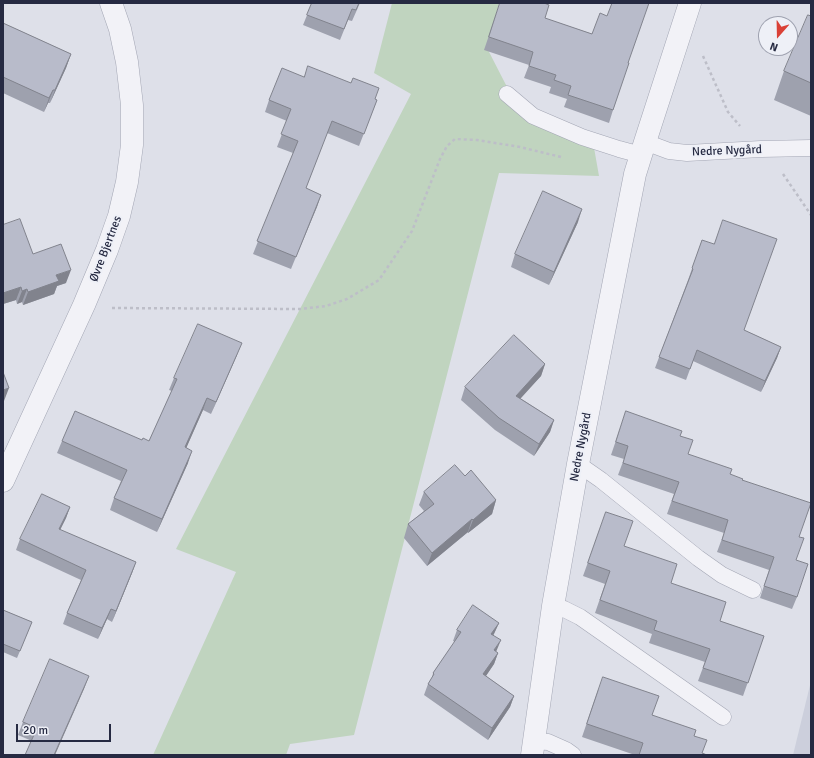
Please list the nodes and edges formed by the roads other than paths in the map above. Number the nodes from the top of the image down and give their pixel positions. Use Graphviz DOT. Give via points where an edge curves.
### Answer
graph roads {
  1 [pos="110,3"];
  2 [pos="689,3"];
  3 [pos="507,94"];
  4 [pos="643,148"];
  5 [pos="811,148"];
  6 [pos="578,464"];
  7 [pos="3,480"];
  8 [pos="754,590"];
  9 [pos="553,606"];
  10 [pos="723,717"];
  11 [pos="533,748"];
  12 [pos="573,755"];
  1 -- 7 [label="street, Øvre Bjertnes" via="120,29 132,105 132,145 127,182 107,250"];
  2 -- 4 [label="street, Nedre Nygård"];
  3 -- 4 [label="lane" via="533,116 582,137"];
  4 -- 5 [label="lane, Nedre Nygård" via="686,152"];
  4 -- 6 [label="street, Nedre Nygård" via="635,174"];
  6 -- 8 [label="lane" via="722,575"];
  6 -- 9 [label="street, Nedre Nygård"];
  9 -- 10 [label="lane" via="580,617"];
  9 -- 11 [label="street, Nedre Nygård"];
  11 -- 12 [label="lane" via="548,742"];
}
